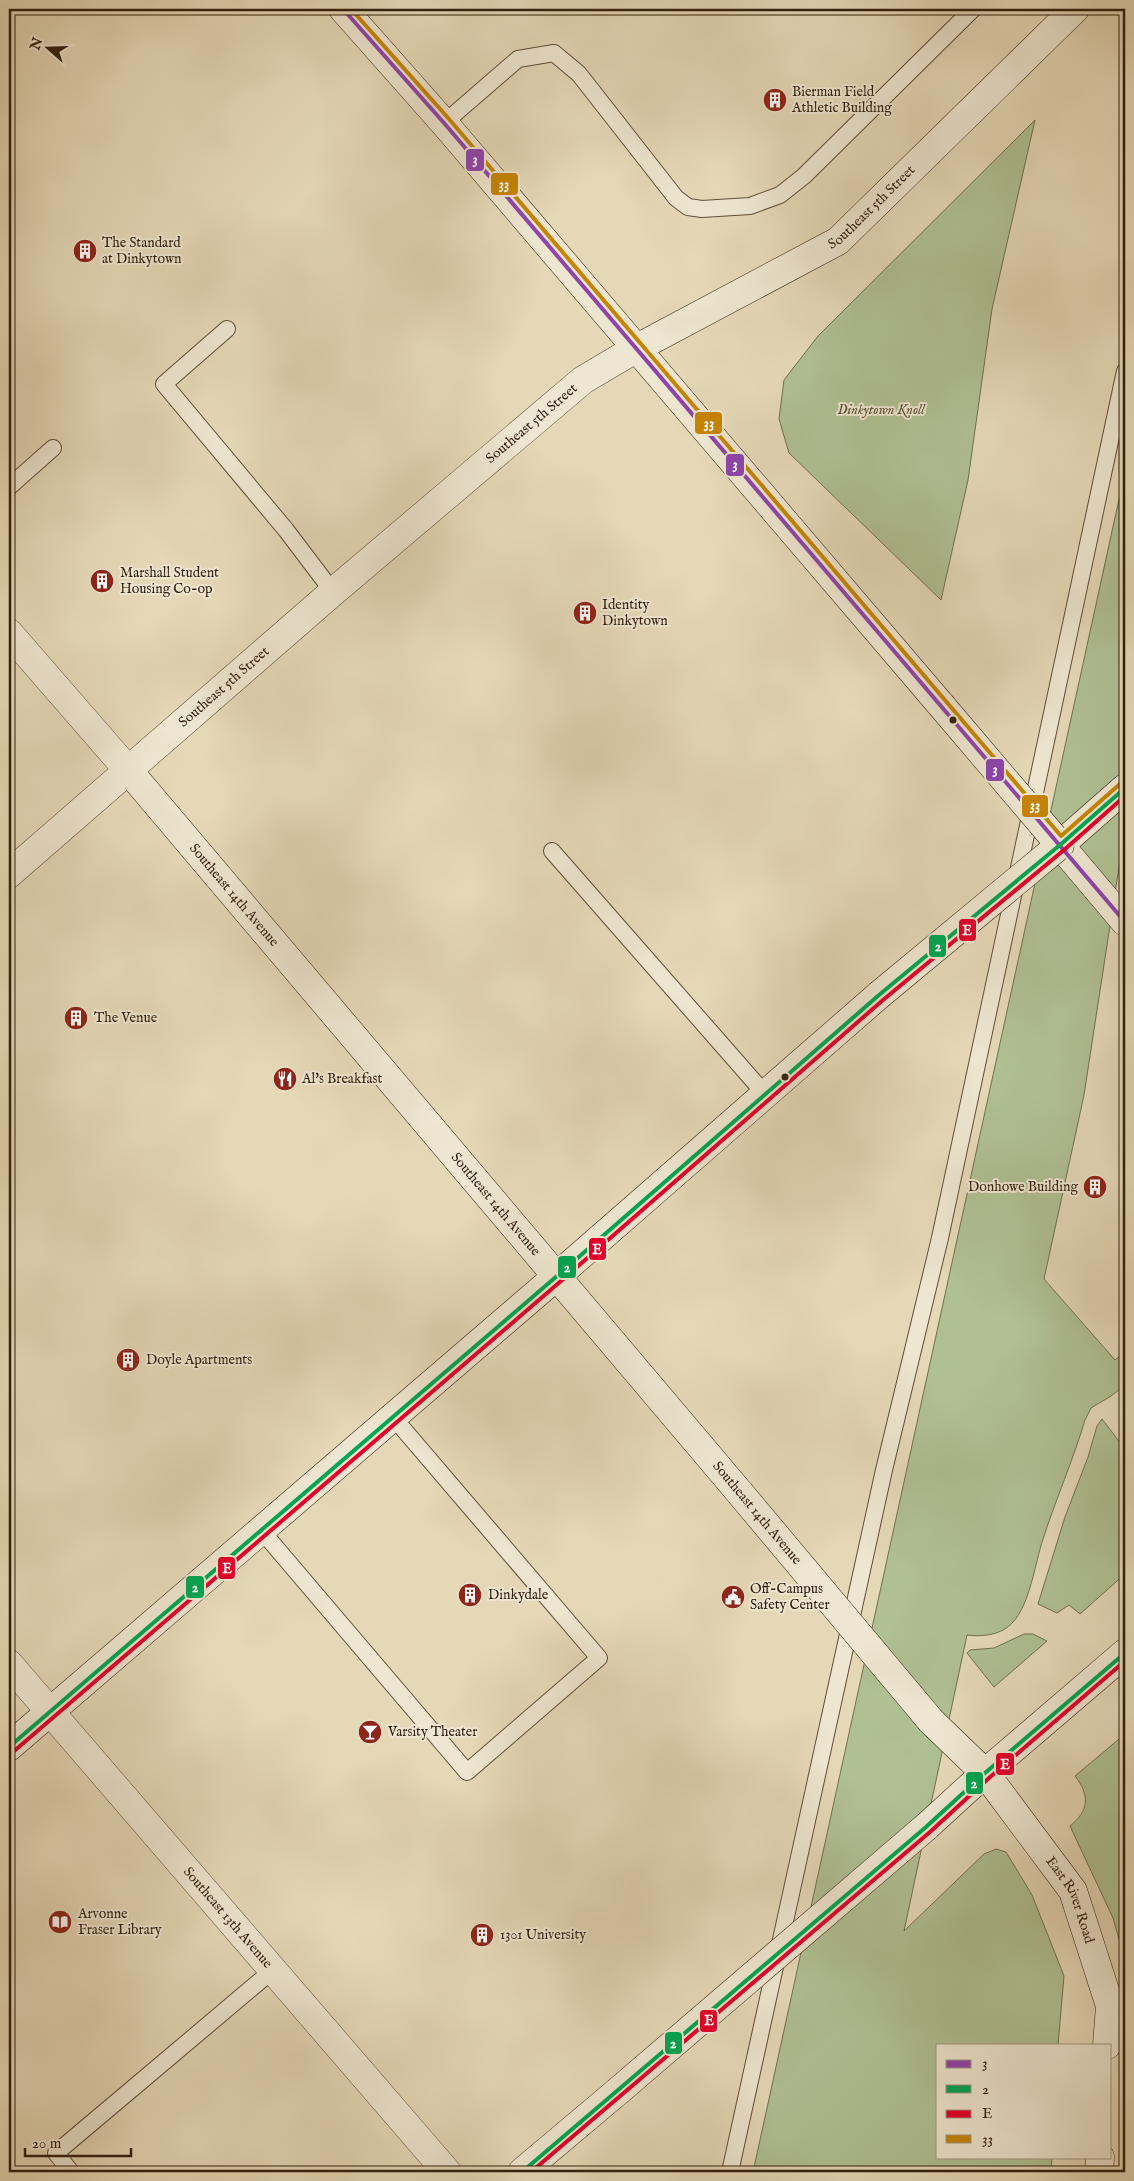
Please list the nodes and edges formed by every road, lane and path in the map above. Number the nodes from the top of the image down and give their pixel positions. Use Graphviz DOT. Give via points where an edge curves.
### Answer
graph roads {
  1 [pos="343,9"];
  2 [pos="973,9"];
  3 [pos="1075,9"];
  4 [pos="444,123"];
  5 [pos="228,329"];
  6 [pos="637,348"];
  7 [pos="1125,371"];
  8 [pos="53,448"];
  9 [pos="9,487"];
  10 [pos="333,592"];
  11 [pos="9,632"];
  12 [pos="128,770"];
  13 [pos="1125,788"];
  14 [pos="1060,845"];
  15 [pos="552,851"];
  16 [pos="9,874"];
  17 [pos="1125,922"];
  18 [pos="765,1094"];
  19 [pos="557,1276"];
  20 [pos="393,1417"];
  21 [pos="261,1530"];
  22 [pos="1125,1653"];
  23 [pos="9,1664"];
  24 [pos="49,1712"];
  25 [pos="9,1747"];
  26 [pos="985,1773"];
  27 [pos="273,1970"];
  28 [pos="1107,2044"];
  29 [pos="1100,2158"];
  30 [pos="72,2172"];
  31 [pos="447,2172"];
  32 [pos="522,2172"];
  33 [pos="730,2172"];
  34 [pos="1100,2172"];
  1 -- 4 [label="street"];
  2 -- 4 [label="lane" via="804,176 780,195 750,206 702,210 688,207 676,198 580,74 554,53 518,59"];
  3 -- 6 [label="street, Southeast 5th Street" via="838,240"];
  4 -- 6 [label="street"];
  5 -- 10 [label="lane" via="164,384 286,530"];
  6 -- 10 [label="street, Southeast 5th Street" via="582,380"];
  6 -- 14 [label="street, bridge"];
  7 -- 33 [label="lane" via="940,1238 882,1480"];
  8 -- 9 [label="lane"];
  10 -- 12 [label="street, Southeast 5th Street"];
  11 -- 12 [label="street, Southeast 14th Avenue"];
  12 -- 16 [label="street, Southeast 5th Street"];
  12 -- 19 [label="street, Southeast 14th Avenue"];
  13 -- 14 [label="street"];
  14 -- 17 [label="street"];
  14 -- 18 [label="street, bridge"];
  15 -- 18 [label="lane"];
  18 -- 19 [label="street"];
  19 -- 20 [label="street"];
  19 -- 26 [label="street, Southeast 14th Avenue, bridge" via="931,1721"];
  20 -- 21 [label="street"];
  20 -- 21 [label="lane" via="600,1658 468,1772"];
  21 -- 24 [label="street"];
  22 -- 26 [label="street"];
  23 -- 24 [label="street, Southeast 13th Avenue"];
  24 -- 25 [label="street"];
  24 -- 27 [label="street, Southeast 13th Avenue"];
  26 -- 28 [label="street, East River Road" via="1073,1891 1110,2006"];
  26 -- 32 [label="street, bridge"];
  27 -- 30 [label="lane" via="56,2153"];
  27 -- 31 [label="street, Southeast 13th Avenue"];
  29 -- 34 [label="street"];
}
